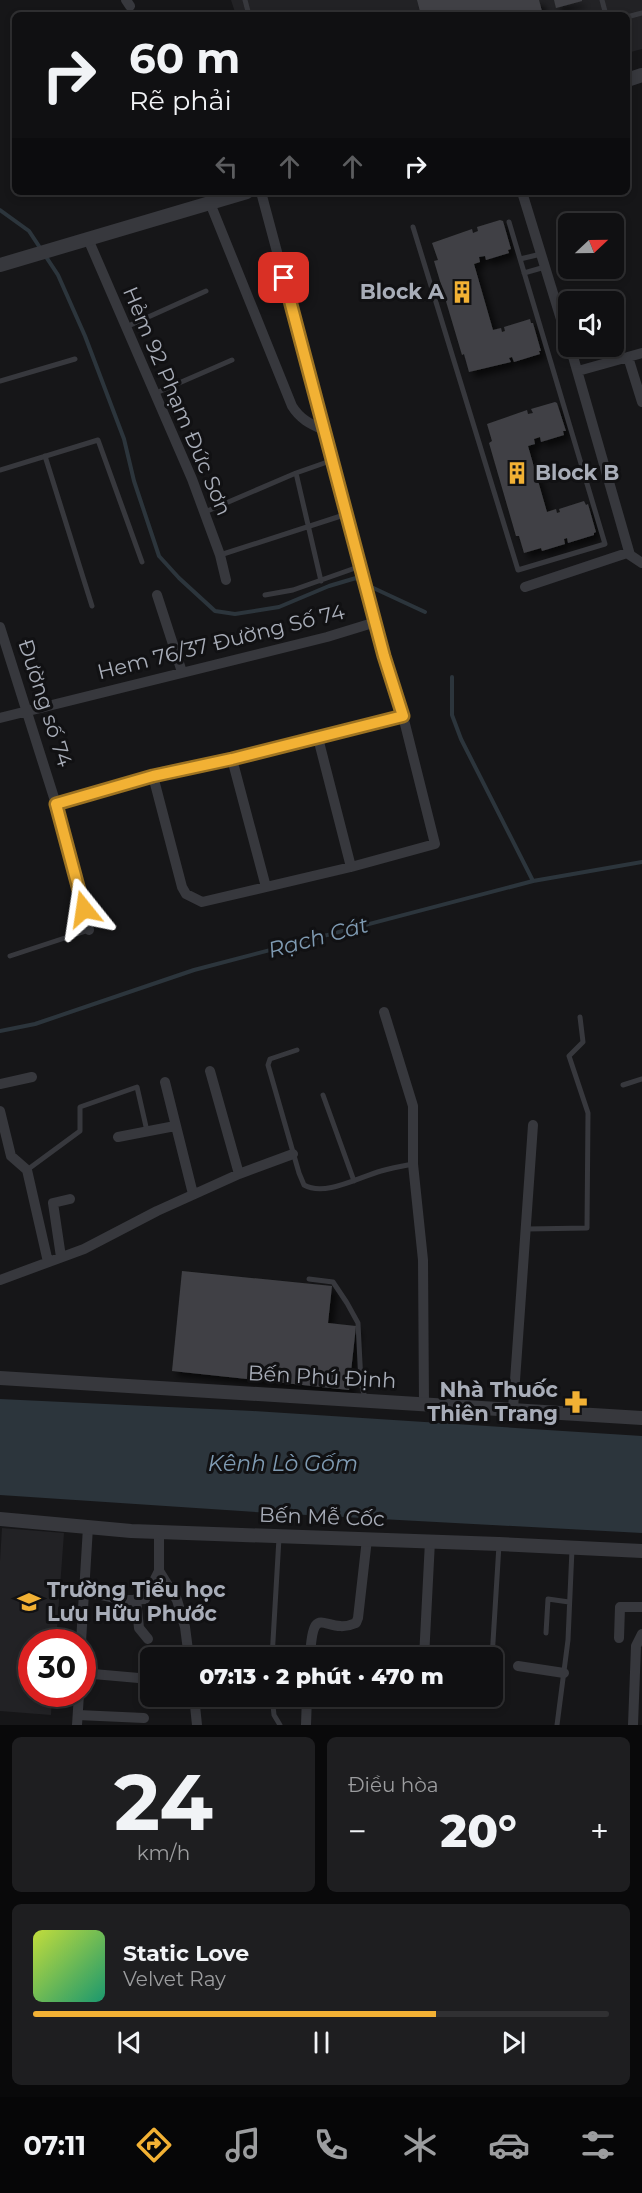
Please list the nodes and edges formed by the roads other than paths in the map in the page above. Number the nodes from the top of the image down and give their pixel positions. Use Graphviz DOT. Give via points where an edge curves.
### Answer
graph roads {
  1 [pos="237,195"];
  2 [pos="262,195"];
  3 [pos="523,195"];
  4 [pos="210,203"];
  5 [pos="509,222"];
  6 [pos="413,227"];
  7 [pos="88,239"];
  8 [pos="541,254"];
  9 [pos="520,259"];
  10 [pos="0,265"];
  11 [pos="545,267"];
  12 [pos="524,273"];
  13 [pos="206,291"];
  14 [pos="558,309"];
  15 [pos="125,328"];
  16 [pos="642,353"];
  17 [pos="573,357"];
  18 [pos="628,357"];
  19 [pos="75,359"];
  20 [pos="232,360"];
  21 [pos="578,372"];
  22 [pos="0,381"];
  23 [pos="154,394"];
  24 [pos="642,402"];
  25 [pos="324,430"];
  26 [pos="45,456"];
  27 [pos="333,460"];
  28 [pos="0,470"];
  29 [pos="296,473"];
  30 [pos="203,513"];
  31 [pos="347,514"];
  32 [pos="308,526"];
  33 [pos="220,555"];
  34 [pos="630,555"];
  35 [pos="141,562"];
  36 [pos="642,563"];
  37 [pos="361,566"];
  38 [pos="226,580"];
  39 [pos="321,581"];
  40 [pos="525,587"];
  41 [pos="157,595"];
  42 [pos="265,595"];
  43 [pos="92,606"];
  44 [pos="376,622"];
  45 [pos="0,627"];
  46 [pos="182,672"];
  47 [pos="27,710"];
  48 [pos="403,716"];
  49 [pos="0,718"];
  50 [pos="318,738"];
  51 [pos="232,759"];
  52 [pos="153,776"];
  53 [pos="56,804"];
  54 [pos="351,867"];
  55 [pos="266,887"];
  56 [pos="89,930"];
  57 [pos="10,956"];
  58 [pos="384,1012"];
  59 [pos="580,1017"];
  60 [pos="297,1050"];
  61 [pos="210,1071"];
  62 [pos="32,1077"];
  63 [pos="642,1079"];
  64 [pos="165,1082"];
  65 [pos="0,1084"];
  66 [pos="623,1085"];
  67 [pos="323,1095"];
  68 [pos="0,1111"];
  69 [pos="532,1125"];
  70 [pos="175,1126"];
  71 [pos="147,1131"];
  72 [pos="118,1137"];
  73 [pos="293,1154"];
  74 [pos="413,1164"];
  75 [pos="27,1170"];
  76 [pos="239,1174"];
  77 [pos="354,1181"];
  78 [pos="194,1194"];
  79 [pos="70,1199"];
  80 [pos="527,1229"];
  81 [pos="61,1257"];
  82 [pos="48,1262"];
  83 [pos="309,1279"];
  84 [pos="0,1280"];
  85 [pos="0,1378"];
  86 [pos="366,1401"];
  87 [pos="424,1403"];
  88 [pos="513,1409"];
  89 [pos="642,1418"];
  90 [pos="0,1519"];
  91 [pos="88,1527"];
  92 [pos="159,1532"];
  93 [pos="279,1536"];
  94 [pos="367,1539"];
  95 [pos="430,1541"];
  96 [pos="499,1544"];
  97 [pos="572,1547"];
  98 [pos="642,1551"];
  99 [pos="159,1571"];
  100 [pos="84,1592"];
  101 [pos="136,1599"];
  102 [pos="569,1602"];
  103 [pos="642,1607"];
  104 [pos="82,1629"];
  105 [pos="546,1633"];
  106 [pos="642,1634"];
  107 [pos="620,1638"];
  108 [pos="148,1639"];
  109 [pos="188,1647"];
  110 [pos="273,1647"];
  111 [pos="310,1647"];
  112 [pos="425,1647"];
  113 [pos="493,1647"];
  114 [pos="518,1666"];
  115 [pos="638,1670"];
  116 [pos="564,1673"];
  117 [pos="96,1674"];
  118 [pos="140,1678"];
  119 [pos="196,1707"];
  120 [pos="273,1707"];
  121 [pos="307,1707"];
  122 [pos="144,1718"];
  123 [pos="77,1720"];
  124 [pos="198,1725"];
  125 [pos="280,1725"];
  126 [pos="306,1725"];
  127 [pos="557,1725"];
  128 [pos="633,1725"];
  1 -- 4 [label="street"];
  2 -- 25 [label="street"];
  3 -- 8 [label="street"];
  4 -- 7 [label="street"];
  4 -- 25 [label="street" via="292,406 298,415"];
  5 -- 9 [label="lane"];
  6 -- 12 [label="lane" via="518,570 605,544"];
  7 -- 10 [label="street"];
  7 -- 15 [label="street, Hẻm 92 Phạm Đức Sơn"];
  8 -- 9 [label="lane"];
  8 -- 11 [label="street"];
  9 -- 12 [label="lane"];
  11 -- 12 [label="lane"];
  11 -- 14 [label="street"];
  13 -- 15 [label="lane"];
  15 -- 23 [label="street, Hẻm 92 Phạm Đức Sơn"];
  16 -- 18 [label="street"];
  17 -- 21 [label="street"];
  18 -- 21 [label="street"];
  18 -- 24 [label="street"];
  19 -- 22 [label="lane"];
  20 -- 23 [label="lane"];
  21 -- 34 [label="street"];
  23 -- 30 [label="street, Hẻm 92 Phạm Đức Sơn"];
  25 -- 27 [label="street"];
  26 -- 28 [label="lane"];
  26 -- 35 [label="lane" via="98,440"];
  26 -- 43 [label="lane"];
  27 -- 29 [label="lane"];
  27 -- 31 [label="street"];
  29 -- 30 [label="lane"];
  29 -- 32 [label="lane"];
  30 -- 33 [label="street, Hẻm 92 Phạm Đức Sơn"];
  31 -- 32 [label="lane"];
  31 -- 37 [label="street"];
  32 -- 33 [label="lane"];
  32 -- 39 [label="lane"];
  33 -- 38 [label="street, Hẻm 92 Phạm Đức Sơn"];
  34 -- 36 [label="street"];
  34 -- 40 [label="street"];
  37 -- 39 [label="lane"];
  37 -- 44 [label="street"];
  39 -- 42 [label="lane"];
  41 -- 46 [label="street"];
  44 -- 46 [label="street, Hem 76/37 Đường Số 74"];
  44 -- 48 [label="street, Hem 76/37 Đường Số 74"];
  45 -- 47 [label="street, Đường số 74"];
  46 -- 47 [label="street, Hem 76/37 Đường Số 74"];
  47 -- 49 [label="street, Hem 76/37 Đường Số 74"];
  47 -- 53 [label="street, Đường số 74"];
  48 -- 50 [label="street"];
  48 -- 54 [label="street, Hem 76/37 Đường Số 74" via="435,844"];
  50 -- 51 [label="street"];
  50 -- 54 [label="street"];
  51 -- 52 [label="street"];
  51 -- 55 [label="street"];
  52 -- 53 [label="street"];
  52 -- 55 [label="street" via="186,894 202,902"];
  53 -- 56 [label="street, Đường số 74"];
  54 -- 55 [label="street"];
  56 -- 57 [label="lane"];
  58 -- 74 [label="street" via="413,1106"];
  59 -- 80 [label="lane" via="583,1042 569,1056 588,1113 587,1228"];
  60 -- 73 [label="lane" via="270,1059 268,1065"];
  61 -- 76 [label="street"];
  62 -- 65 [label="street"];
  63 -- 66 [label="lane"];
  64 -- 70 [label="street"];
  67 -- 77 [label="lane"];
  68 -- 75 [label="street" via="12,1156"];
  69 -- 80 [label="street"];
  70 -- 71 [label="street"];
  70 -- 78 [label="street"];
  71 -- 72 [label="street"];
  71 -- 75 [label="lane" via="137,1087 80,1107 80,1131"];
  73 -- 76 [label="street"];
  73 -- 77 [label="lane" via="301,1179 309,1188 316,1190"];
  74 -- 77 [label="lane"];
  74 -- 87 [label="street" via="423,1260"];
  75 -- 82 [label="street"];
  76 -- 78 [label="street"];
  78 -- 81 [label="street"];
  79 -- 81 [label="street" via="53,1203"];
  80 -- 88 [label="street"];
  81 -- 82 [label="street"];
  82 -- 84 [label="street"];
  83 -- 86 [label="lane" via="333,1282 358,1323 361,1383"];
  85 -- 86 [label="street, Bến Phú Định"];
  86 -- 87 [label="street, Bến Phú Định"];
  87 -- 88 [label="street, Bến Phú Định"];
  88 -- 89 [label="street, Bến Phú Định"];
  90 -- 91 [label="street, Bến Mễ Cốc"];
  91 -- 92 [label="street, Bến Mễ Cốc"];
  91 -- 100 [label="street"];
  92 -- 93 [label="street, Bến Mễ Cốc"];
  92 -- 99 [label="street"];
  93 -- 94 [label="street, Bến Mễ Cốc"];
  93 -- 110 [label="lane"];
  94 -- 95 [label="street, Bến Mễ Cốc"];
  94 -- 111 [label="street" via="356,1623 349,1626 320,1622 311,1632"];
  95 -- 96 [label="street, Bến Mễ Cốc"];
  95 -- 112 [label="street"];
  96 -- 97 [label="street, Bến Mễ Cốc"];
  96 -- 113 [label="lane"];
  97 -- 98 [label="street, Bến Mễ Cốc"];
  97 -- 102 [label="lane"];
  99 -- 101 [label="street" via="145,1599"];
  99 -- 109 [label="street" via="177,1600"];
  100 -- 101 [label="street"];
  100 -- 104 [label="street"];
  101 -- 108 [label="street" via="139,1628"];
  102 -- 105 [label="lane" via="548,1599"];
  102 -- 116 [label="lane"];
  103 -- 107 [label="street" via="620,1607"];
  106 -- 115 [label="street" via="636,1646"];
  114 -- 116 [label="street"];
  115 -- 128 [label="street"];
  116 -- 127 [label="lane"];
  117 -- 118 [label="street"];
  119 -- 124 [label="street"];
  120 -- 125 [label="lane"];
  121 -- 126 [label="street"];
  122 -- 123 [label="street"];
}
